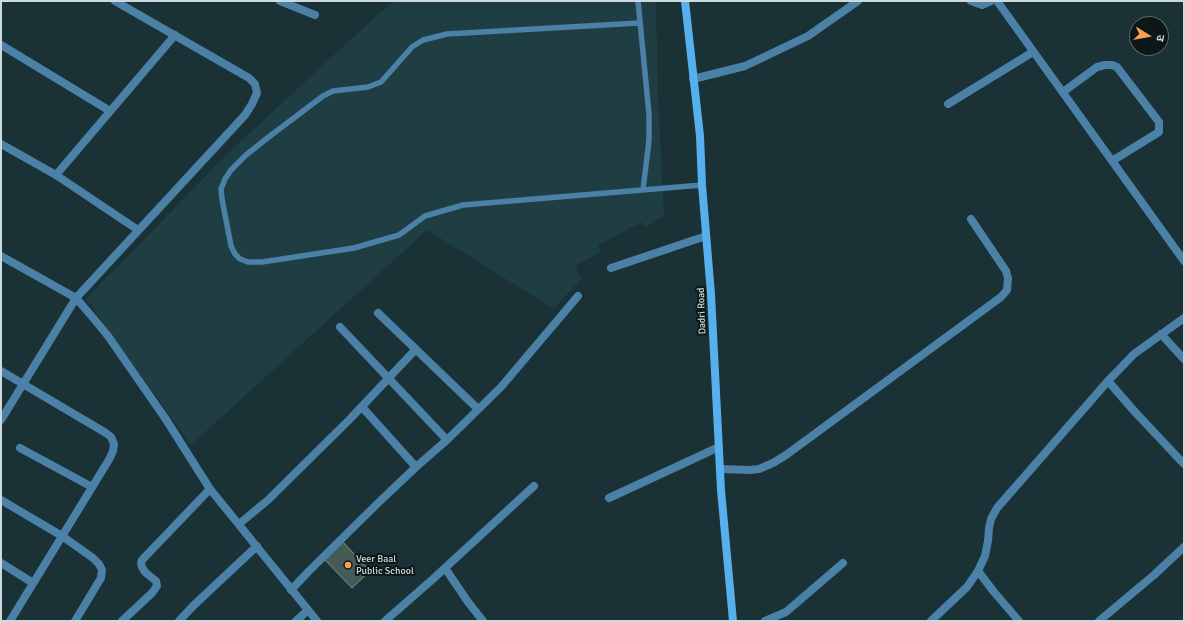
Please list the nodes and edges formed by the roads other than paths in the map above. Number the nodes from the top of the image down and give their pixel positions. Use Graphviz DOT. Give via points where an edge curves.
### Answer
graph roads {
  1 [pos="115,1"];
  2 [pos="280,1"];
  3 [pos="638,1"];
  4 [pos="685,1"];
  5 [pos="858,1"];
  6 [pos="971,1"];
  7 [pos="991,1"];
  8 [pos="997,1"];
  9 [pos="127,4"];
  10 [pos="315,15"];
  11 [pos="639,24"];
  12 [pos="175,35"];
  13 [pos="1,45"];
  14 [pos="1033,52"];
  15 [pos="693,79"];
  16 [pos="1062,92"];
  17 [pos="948,104"];
  18 [pos="110,111"];
  19 [pos="1,144"];
  20 [pos="1112,161"];
  21 [pos="56,175"];
  22 [pos="702,185"];
  23 [pos="643,190"];
  24 [pos="971,219"];
  25 [pos="138,230"];
  26 [pos="706,236"];
  27 [pos="1,256"];
  28 [pos="1184,261"];
  29 [pos="611,268"];
  30 [pos="578,296"];
  31 [pos="76,298"];
  32 [pos="378,313"];
  33 [pos="1184,318"];
  34 [pos="340,327"];
  35 [pos="1161,334"];
  36 [pos="416,349"];
  37 [pos="1184,359"];
  38 [pos="1,371"];
  39 [pos="388,378"];
  40 [pos="1108,381"];
  41 [pos="23,384"];
  42 [pos="362,407"];
  43 [pos="478,409"];
  44 [pos="1,420"];
  45 [pos="447,440"];
  46 [pos="719,447"];
  47 [pos="20,448"];
  48 [pos="1184,464"];
  49 [pos="416,467"];
  50 [pos="720,470"];
  51 [pos="534,486"];
  52 [pos="92,487"];
  53 [pos="210,489"];
  54 [pos="609,498"];
  55 [pos="1,500"];
  56 [pos="239,524"];
  57 [pos="62,536"];
  58 [pos="258,546"];
  59 [pos="1184,547"];
  60 [pos="1,563"];
  61 [pos="843,563"];
  62 [pos="445,568"];
  63 [pos="978,571"];
  64 [pos="34,583"];
  65 [pos="292,590"];
  66 [pos="308,610"];
  67 [pos="10,621"];
  68 [pos="75,621"];
  69 [pos="122,621"];
  70 [pos="179,621"];
  71 [pos="296,621"];
  72 [pos="317,621"];
  73 [pos="385,621"];
  74 [pos="483,621"];
  75 [pos="732,621"];
  76 [pos="765,621"];
  77 [pos="931,621"];
  78 [pos="1020,621"];
  79 [pos="1099,621"];
  1 -- 9 [label="street"];
  2 -- 10 [label="street"];
  3 -- 11 [label="lane"];
  4 -- 15 [label="main road, Dadri Road"];
  5 -- 15 [label="street" via="808,36 745,66"];
  6 -- 7 [label="street" via="982,5"];
  8 -- 14 [label="street"];
  9 -- 12 [label="street"];
  11 -- 23 [label="lane" via="650,114"];
  11 -- 23 [label="lane" via="447,34 423,40 412,48 381,82 368,87 333,91 270,136 231,170 225,179 222,199 231,246 235,254 248,262 262,262 354,248 399,235 425,216 464,206"];
  12 -- 18 [label="street"];
  12 -- 25 [label="street" via="249,78 255,84 257,93 245,115"];
  13 -- 18 [label="street"];
  14 -- 16 [label="street"];
  14 -- 17 [label="street"];
  15 -- 22 [label="main road, Dadri Road" via="700,136"];
  16 -- 20 [label="street"];
  16 -- 20 [label="street" via="1097,67 1112,65 1117,67 1159,122 1159,132"];
  18 -- 21 [label="street"];
  19 -- 21 [label="street"];
  20 -- 28 [label="street"];
  21 -- 25 [label="street"];
  22 -- 23 [label="lane"];
  22 -- 26 [label="main road, Dadri Road"];
  24 -- 50 [label="street" via="1006,271 1007,290 1001,297 786,455 759,469"];
  25 -- 31 [label="street"];
  26 -- 29 [label="street"];
  26 -- 46 [label="main road, Dadri Road"];
  27 -- 31 [label="street"];
  30 -- 43 [label="street" via="501,387"];
  31 -- 41 [label="street"];
  31 -- 53 [label="street" via="108,336"];
  32 -- 36 [label="street"];
  33 -- 35 [label="street"];
  34 -- 39 [label="street"];
  35 -- 37 [label="street"];
  35 -- 40 [label="street" via="1134,354"];
  36 -- 39 [label="street"];
  36 -- 43 [label="street"];
  38 -- 41 [label="street"];
  39 -- 42 [label="street"];
  39 -- 45 [label="street"];
  40 -- 48 [label="street"];
  40 -- 63 [label="street" via="997,508 991,519 985,556"];
  41 -- 44 [label="street"];
  41 -- 52 [label="street" via="111,437 114,451"];
  42 -- 49 [label="street"];
  42 -- 56 [label="street" via="268,500"];
  43 -- 45 [label="street"];
  45 -- 49 [label="street"];
  46 -- 50 [label="main road, Dadri Road"];
  46 -- 54 [label="street"];
  47 -- 52 [label="street"];
  49 -- 65 [label="street"];
  50 -- 75 [label="main road, Dadri Road"];
  51 -- 62 [label="street"];
  52 -- 57 [label="street"];
  53 -- 56 [label="street"];
  53 -- 69 [label="street" via="142,560 142,567 156,581 157,586"];
  55 -- 57 [label="street"];
  56 -- 58 [label="street"];
  57 -- 64 [label="street"];
  57 -- 68 [label="street" via="93,558 102,570 101,578"];
  58 -- 65 [label="street"];
  58 -- 70 [label="street"];
  59 -- 79 [label="street"];
  60 -- 64 [label="street"];
  61 -- 76 [label="street" via="786,612"];
  62 -- 73 [label="street"];
  62 -- 74 [label="street"];
  63 -- 77 [label="street" via="967,587"];
  63 -- 78 [label="street"];
  64 -- 67 [label="street"];
  65 -- 66 [label="street"];
  66 -- 71 [label="street"];
  66 -- 72 [label="street"];
}
